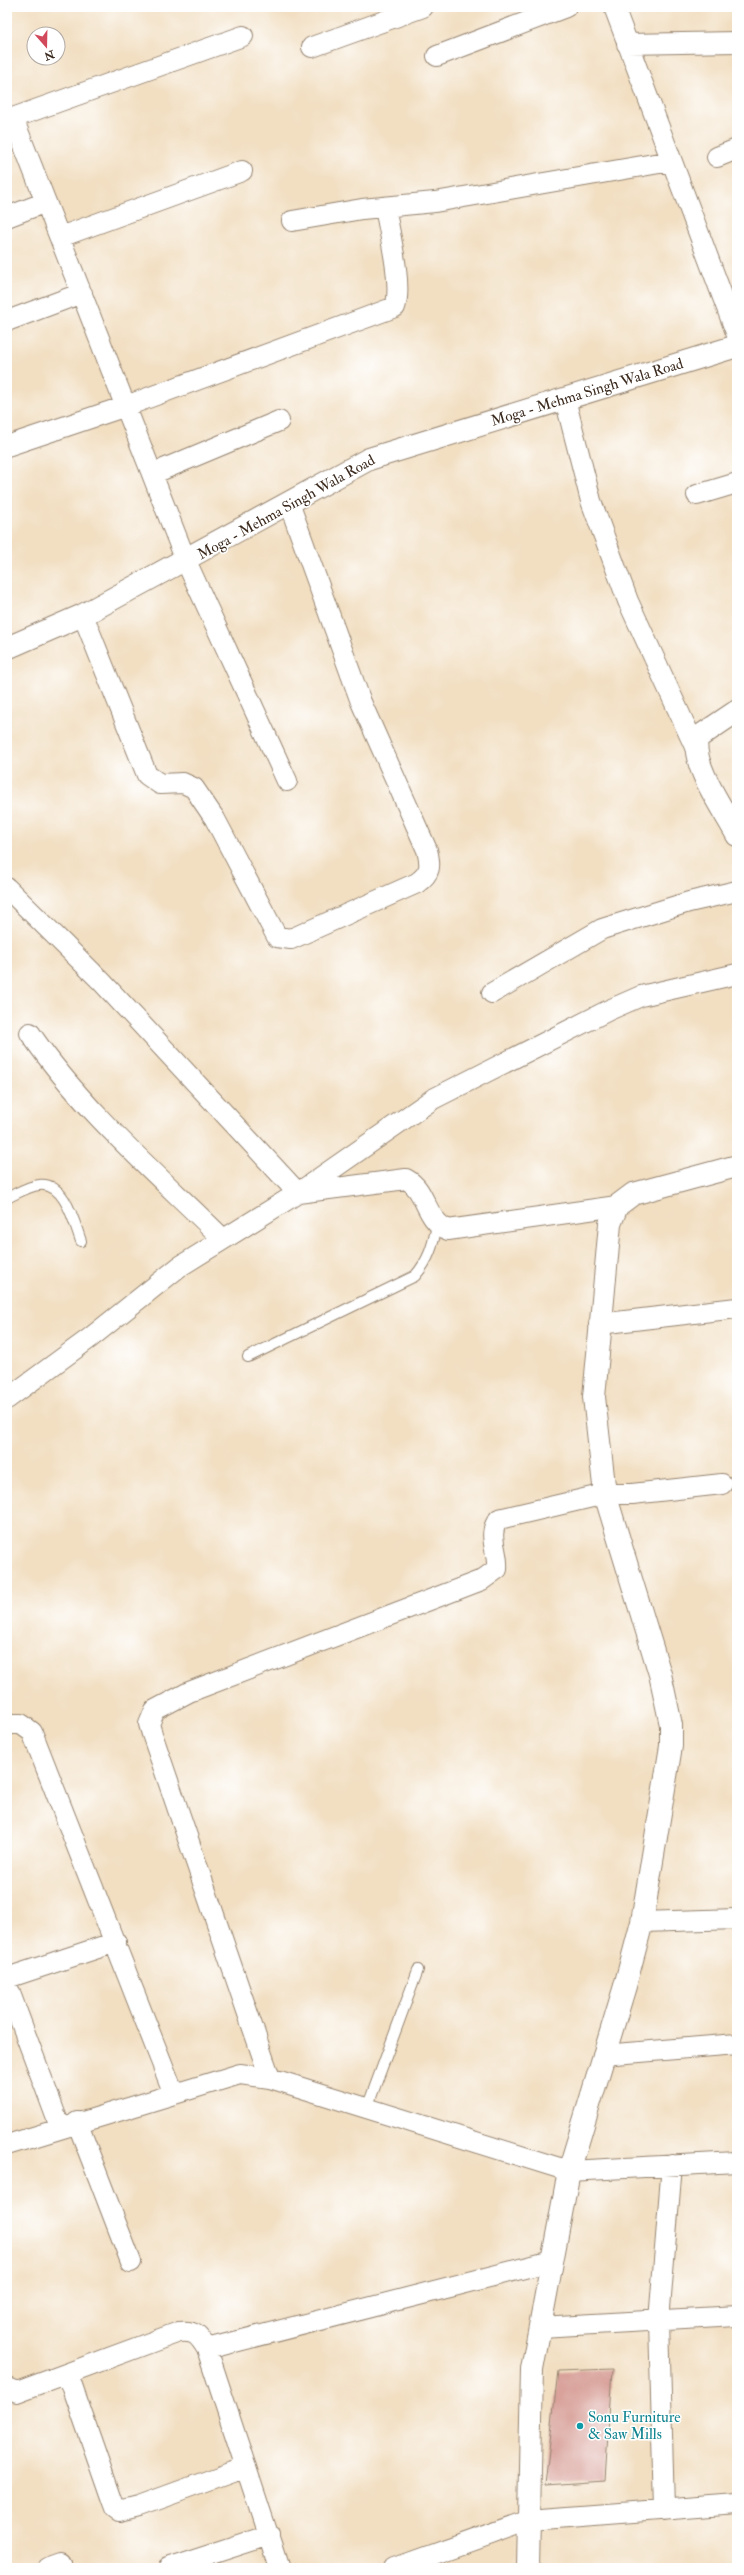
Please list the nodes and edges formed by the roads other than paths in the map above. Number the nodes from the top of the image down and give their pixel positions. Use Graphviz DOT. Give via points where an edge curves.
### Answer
graph roads {
  1 [pos="424,7"];
  2 [pos="566,7"];
  3 [pos="614,7"];
  4 [pos="243,36"];
  5 [pos="737,42"];
  6 [pos="627,44"];
  7 [pos="312,47"];
  8 [pos="437,56"];
  9 [pos="10,119"];
  10 [pos="737,149"];
  11 [pos="717,157"];
  12 [pos="671,161"];
  13 [pos="242,171"];
  14 [pos="46,202"];
  15 [pos="386,207"];
  16 [pos="7,217"];
  17 [pos="292,221"];
  18 [pos="60,237"];
  19 [pos="82,293"];
  20 [pos="7,321"];
  21 [pos="737,335"];
  22 [pos="737,346"];
  23 [pos="565,399"];
  24 [pos="126,406"];
  25 [pos="279,421"];
  26 [pos="7,446"];
  27 [pos="152,474"];
  28 [pos="737,483"];
  29 [pos="697,495"];
  30 [pos="289,503"];
  31 [pos="186,561"];
  32 [pos="84,616"];
  33 [pos="7,648"];
  34 [pos="737,711"];
  35 [pos="695,747"];
  36 [pos="287,781"];
  37 [pos="737,835"];
  38 [pos="7,888"];
  39 [pos="737,891"];
  40 [pos="737,974"];
  41 [pos="492,993"];
  42 [pos="30,1033"];
  43 [pos="737,1166"];
  44 [pos="298,1193"];
  45 [pos="7,1198"];
  46 [pos="617,1206"];
  47 [pos="437,1225"];
  48 [pos="223,1239"];
  49 [pos="81,1241"];
  50 [pos="737,1308"];
  51 [pos="600,1324"];
  52 [pos="248,1356"];
  53 [pos="7,1399"];
  54 [pos="722,1484"];
  55 [pos="605,1494"];
  56 [pos="7,1724"];
  57 [pos="737,1919"];
  58 [pos="642,1922"];
  59 [pos="116,1942"];
  60 [pos="418,1970"];
  61 [pos="7,1978"];
  62 [pos="7,1985"];
  63 [pos="737,2044"];
  64 [pos="603,2055"];
  65 [pos="270,2078"];
  66 [pos="174,2094"];
  67 [pos="367,2108"];
  68 [pos="69,2125"];
  69 [pos="7,2145"];
  70 [pos="737,2162"];
  71 [pos="672,2165"];
  72 [pos="569,2171"];
  73 [pos="552,2261"];
  74 [pos="131,2262"];
  75 [pos="737,2316"];
  76 [pos="659,2320"];
  77 [pos="540,2327"];
  78 [pos="207,2349"];
  79 [pos="68,2374"];
  80 [pos="7,2388"];
  81 [pos="246,2466"];
  82 [pos="737,2504"];
  83 [pos="664,2510"];
  84 [pos="529,2520"];
  85 [pos="269,2535"];
  86 [pos="168,2568"];
  87 [pos="279,2568"];
  88 [pos="395,2568"];
  89 [pos="528,2568"];
  1 -- 7 [label="street"];
  2 -- 8 [label="street"];
  3 -- 6 [label="street"];
  4 -- 9 [label="street"];
  5 -- 6 [label="street"];
  6 -- 12 [label="street"];
  9 -- 14 [label="street"];
  10 -- 11 [label="street"];
  12 -- 15 [label="street" via="435,202"];
  12 -- 21 [label="street"];
  13 -- 18 [label="street"];
  14 -- 16 [label="street"];
  14 -- 18 [label="street"];
  15 -- 17 [label="street" via="335,212"];
  15 -- 24 [label="street" via="398,285 398,300 395,307"];
  18 -- 19 [label="street"];
  19 -- 20 [label="street"];
  19 -- 24 [label="street"];
  22 -- 23 [label="street, Moga - Mehma Singh Wala Road"];
  23 -- 30 [label="street, Moga - Mehma Singh Wala Road" via="369,459"];
  23 -- 35 [label="street" via="591,501 628,601"];
  24 -- 26 [label="street"];
  24 -- 27 [label="street"];
  25 -- 27 [label="street"];
  27 -- 31 [label="street"];
  28 -- 29 [label="street"];
  30 -- 31 [label="street, Moga - Mehma Singh Wala Road"];
  30 -- 32 [label="street" via="361,702 427,850 431,869 427,876 417,883 291,939 277,937 215,819 194,788 184,783 160,784 147,775"];
  31 -- 32 [label="street, Moga - Mehma Singh Wala Road"];
  31 -- 36 [label="street"];
  32 -- 33 [label="street, Moga - Mehma Singh Wala Road"];
  34 -- 35 [label="street" via="698,738"];
  35 -- 37 [label="street" via="700,765"];
  38 -- 44 [label="street" via="102,982"];
  39 -- 41 [label="street" via="676,906 602,929"];
  40 -- 44 [label="street" via="641,996 609,1010 433,1099"];
  42 -- 48 [label="street" via="52,1066 91,1110"];
  43 -- 46 [label="street" via="648,1188 633,1194"];
  44 -- 47 [label="street" via="406,1179 415,1184"];
  44 -- 48 [label="street"];
  45 -- 49 [label="lane" via="39,1185 50,1186 60,1193"];
  46 -- 47 [label="street" via="448,1230"];
  46 -- 51 [label="street" via="610,1224"];
  47 -- 52 [label="lane" via="425,1265 415,1276"];
  48 -- 53 [label="street" via="179,1267 90,1338"];
  50 -- 51 [label="street"];
  51 -- 55 [label="street" via="594,1397"];
  54 -- 55 [label="street" via="632,1494"];
  55 -- 58 [label="street" via="660,1674 671,1725 671,1746"];
  55 -- 65 [label="street" via="499,1519 493,1526 492,1534 497,1569 482,1580 190,1692 155,1710 151,1716 149,1724 152,1734"];
  56 -- 59 [label="street" via="21,1724 32,1732 78,1855"];
  57 -- 58 [label="street"];
  58 -- 64 [label="street"];
  59 -- 61 [label="street"];
  59 -- 66 [label="street"];
  60 -- 67 [label="lane"];
  62 -- 68 [label="street"];
  63 -- 64 [label="street"];
  64 -- 72 [label="street"];
  65 -- 66 [label="street" via="240,2074"];
  65 -- 67 [label="street"];
  66 -- 68 [label="street"];
  67 -- 72 [label="street"];
  68 -- 69 [label="street"];
  68 -- 74 [label="street"];
  70 -- 71 [label="street"];
  71 -- 72 [label="street"];
  71 -- 76 [label="street"];
  72 -- 73 [label="street"];
  73 -- 77 [label="street"];
  73 -- 78 [label="street"];
  75 -- 76 [label="street"];
  76 -- 77 [label="street"];
  76 -- 83 [label="street"];
  77 -- 84 [label="street" via="532,2369"];
  78 -- 79 [label="street" via="198,2335 190,2330"];
  78 -- 81 [label="street"];
  79 -- 80 [label="street" via="17,2392"];
  79 -- 81 [label="street" via="112,2500 119,2511 134,2508"];
  81 -- 85 [label="street"];
  82 -- 83 [label="street"];
  83 -- 84 [label="street"];
  84 -- 88 [label="street"];
  84 -- 89 [label="street"];
  85 -- 86 [label="street"];
  85 -- 87 [label="street"];
}
